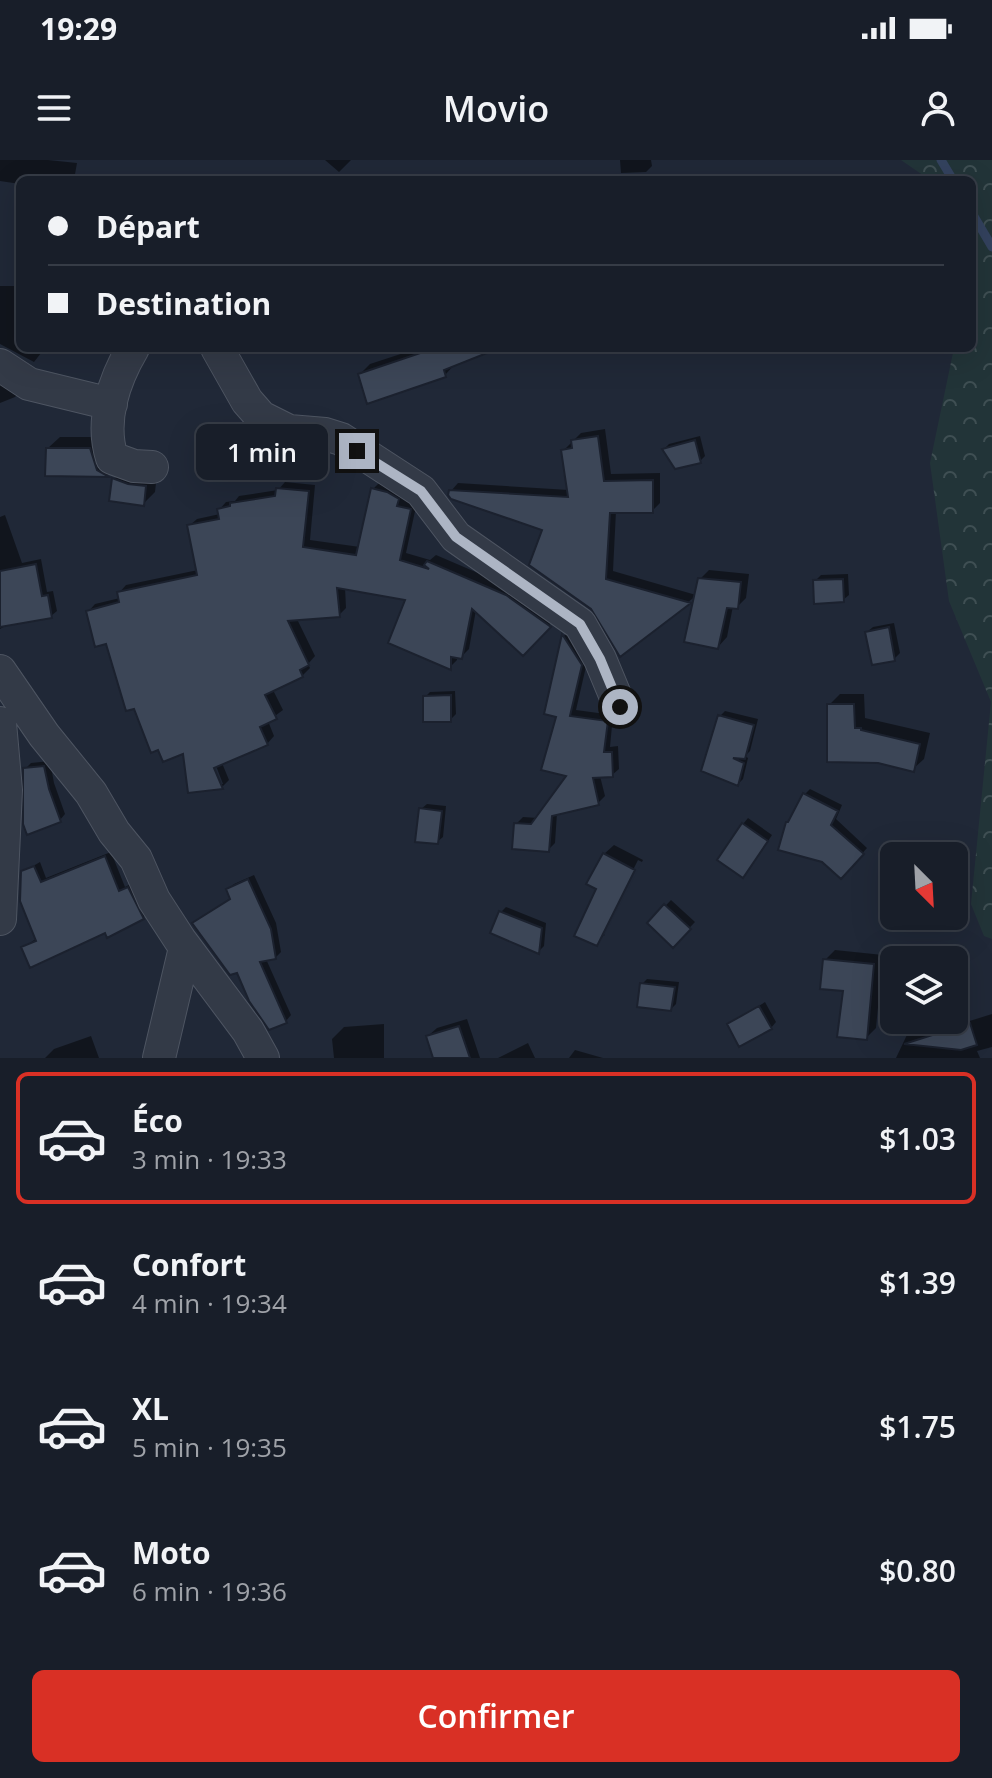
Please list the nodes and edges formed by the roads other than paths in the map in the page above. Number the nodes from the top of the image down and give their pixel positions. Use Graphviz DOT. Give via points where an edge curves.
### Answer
graph roads {
  1 [pos="131,352"];
  2 [pos="219,352"];
  3 [pos="0,365"];
  4 [pos="111,404"];
  5 [pos="152,467"];
  6 [pos="0,671"];
  7 [pos="620,707"];
  8 [pos="0,723"];
  9 [pos="0,919"];
  10 [pos="185,948"];
  11 [pos="159,1058"];
  12 [pos="263,1058"];
  1 -- 4 [label="street"];
  2 -- 7 [label="street" via="261,417 289,431 341,439 421,491 456,537 580,624"];
  3 -- 4 [label="street" via="29,384"];
  4 -- 5 [label="street" via="112,458"];
  6 -- 10 [label="street" via="136,859 154,900"];
  8 -- 9 [label="street" via="6,790"];
  10 -- 11 [label="street"];
  10 -- 12 [label="street"];
}
